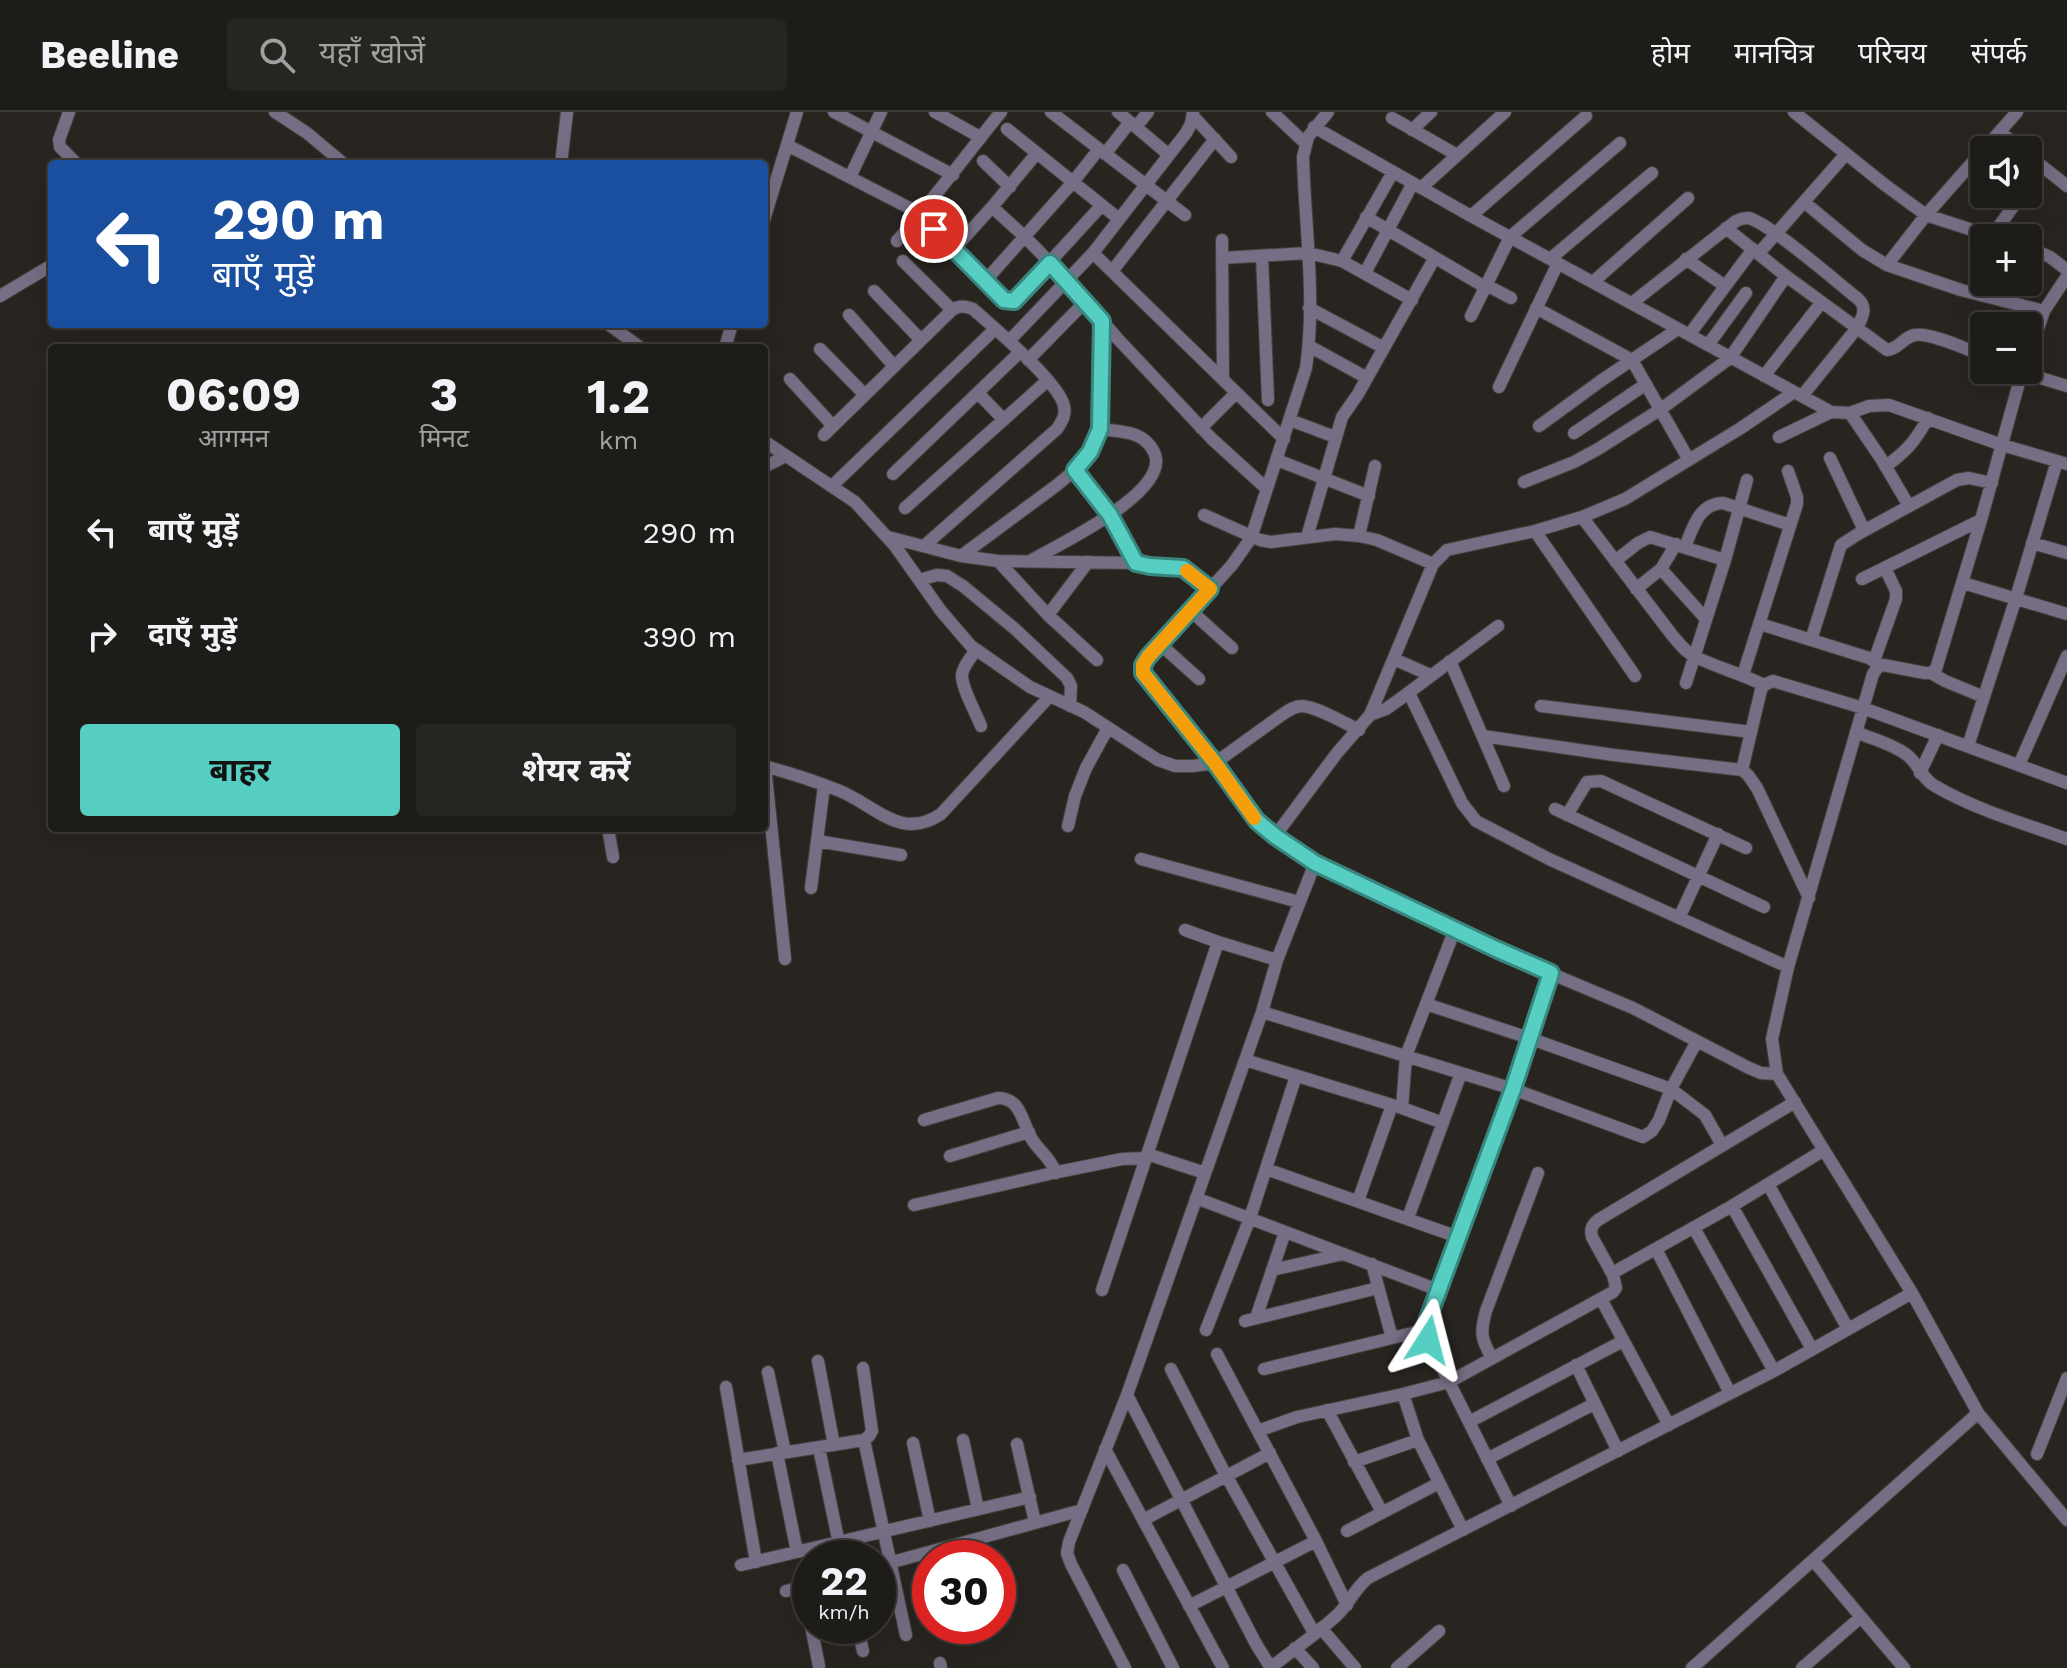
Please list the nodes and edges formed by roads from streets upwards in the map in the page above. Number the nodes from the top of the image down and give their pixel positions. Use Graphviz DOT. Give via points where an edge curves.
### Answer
graph roads {
  1 [pos="69,112"];
  2 [pos="275,112"];
  3 [pos="567,112"];
  4 [pos="797,112"];
  5 [pos="834,112"];
  6 [pos="881,112"];
  7 [pos="935,112"];
  8 [pos="1001,112"];
  9 [pos="1051,112"];
  10 [pos="1118,112"];
  11 [pos="1148,112"];
  12 [pos="1272,112"];
  13 [pos="1328,112"];
  14 [pos="1431,112"];
  15 [pos="1505,112"];
  16 [pos="1794,112"];
  17 [pos="2017,112"];
  18 [pos="1193,114"];
  19 [pos="1586,116"];
  20 [pos="1392,118"];
  21 [pos="1133,124"];
  22 [pos="1314,127"];
  23 [pos="1007,129"];
  24 [pos="1412,130"];
  25 [pos="871,131"];
  26 [pos="2000,132"];
  27 [pos="2005,136"];
  28 [pos="980,137"];
  29 [pos="1215,139"];
  30 [pos="1305,143"];
  31 [pos="1620,143"];
  32 [pos="787,145"];
  33 [pos="1102,152"];
  34 [pos="1037,153"];
  35 [pos="1846,154"];
  36 [pos="1169,155"];
  37 [pos="1457,155"];
  38 [pos="1231,157"];
  39 [pos="73,160"];
  40 [pos="339,160"];
  41 [pos="561,160"];
  42 [pos="983,161"];
  43 [pos="2042,166"];
  44 [pos="1393,172"];
  45 [pos="1652,173"];
  46 [pos="953,175"];
  47 [pos="850,177"];
  48 [pos="1073,182"];
  49 [pos="1145,185"];
  50 [pos="1417,185"];
  51 [pos="2067,186"];
  52 [pos="1010,187"];
  53 [pos="1688,198"];
  54 [pos="1167,201"];
  55 [pos="1804,202"];
  56 [pos="1102,205"];
  57 [pos="768,207"];
  58 [pos="992,207"];
  59 [pos="921,214"];
  60 [pos="1185,215"];
  61 [pos="1926,215"];
  62 [pos="1471,216"];
  63 [pos="1366,217"];
  64 [pos="1119,219"];
  65 [pos="1726,228"];
  66 [pos="934,229"];
  67 [pos="1970,229"];
  68 [pos="1388,230"];
  69 [pos="1776,234"];
  70 [pos="1024,236"];
  71 [pos="1510,237"];
  72 [pos="1222,240"];
  73 [pos="897,241"];
  74 [pos="954,249"];
  75 [pos="1756,251"];
  76 [pos="1093,253"];
  77 [pos="1308,253"];
  78 [pos="2042,253"];
  79 [pos="1262,256"];
  80 [pos="1222,258"];
  81 [pos="1434,259"];
  82 [pos="1686,259"];
  83 [pos="903,261"];
  84 [pos="1342,261"];
  85 [pos="1554,261"];
  86 [pos="1050,263"];
  87 [pos="1887,265"];
  88 [pos="48,267"];
  89 [pos="1113,270"];
  90 [pos="1365,273"];
  91 [pos="2067,273"];
  92 [pos="1786,276"];
  93 [pos="986,280"];
  94 [pos="1067,280"];
  95 [pos="1593,282"];
  96 [pos="1485,286"];
  97 [pos="1725,286"];
  98 [pos="874,291"];
  99 [pos="1746,293"];
  100 [pos="0,296"];
  101 [pos="1511,298"];
  102 [pos="1412,300"];
  103 [pos="1085,302"];
  104 [pos="1632,303"];
  105 [pos="1821,303"];
  106 [pos="1309,308"];
  107 [pos="1536,308"];
  108 [pos="952,310"];
  109 [pos="2044,311"];
  110 [pos="849,315"];
  111 [pos="1471,316"];
  112 [pos="2042,317"];
  113 [pos="1102,321"];
  114 [pos="614,328"];
  115 [pos="1857,328"];
  116 [pos="995,329"];
  117 [pos="1684,332"];
  118 [pos="921,340"];
  119 [pos="1009,341"];
  120 [pos="636,344"];
  121 [pos="1708,345"];
  122 [pos="1309,346"];
  123 [pos="1384,348"];
  124 [pos="820,349"];
  125 [pos="1970,351"];
  126 [pos="1024,356"];
  127 [pos="1730,358"];
  128 [pos="1632,360"];
  129 [pos="894,366"];
  130 [pos="1764,376"];
  131 [pos="2042,376"];
  132 [pos="1367,378"];
  133 [pos="790,379"];
  134 [pos="1048,380"];
  135 [pos="1223,380"];
  136 [pos="1646,384"];
  137 [pos="2019,384"];
  138 [pos="2067,386"];
  139 [pos="1499,387"];
  140 [pos="978,393"];
  141 [pos="1798,394"];
  142 [pos="865,395"];
  143 [pos="1240,396"];
  144 [pos="1268,400"];
  145 [pos="1296,401"];
  146 [pos="1661,409"];
  147 [pos="1831,412"];
  148 [pos="1850,413"];
  149 [pos="1928,418"];
  150 [pos="1004,420"];
  151 [pos="1290,420"];
  152 [pos="1539,426"];
  153 [pos="1201,428"];
  154 [pos="1100,429"];
  155 [pos="1574,433"];
  156 [pos="1335,437"];
  157 [pos="1779,437"];
  158 [pos="1284,439"];
  159 [pos="768,444"];
  160 [pos="2002,445"];
  161 [pos="786,456"];
  162 [pos="1830,458"];
  163 [pos="1277,460"];
  164 [pos="1689,460"];
  165 [pos="2062,463"];
  166 [pos="768,465"];
  167 [pos="1375,466"];
  168 [pos="1886,466"];
  169 [pos="1075,470"];
  170 [pos="1788,471"];
  171 [pos="893,474"];
  172 [pos="1325,478"];
  173 [pos="1747,480"];
  174 [pos="1524,482"];
  175 [pos="1992,483"];
  176 [pos="832,486"];
  177 [pos="1267,489"];
  178 [pos="1369,496"];
  179 [pos="1909,506"];
  180 [pos="905,508"];
  181 [pos="1739,509"];
  182 [pos="1110,515"];
  183 [pos="1204,515"];
  184 [pos="1582,517"];
  185 [pos="1981,520"];
  186 [pos="1790,525"];
  187 [pos="1864,530"];
  188 [pos="1535,531"];
  189 [pos="1359,536"];
  190 [pos="888,537"];
  191 [pos="1307,537"];
  192 [pos="1251,538"];
  193 [pos="2032,543"];
  194 [pos="1680,545"];
  195 [pos="924,546"];
  196 [pos="2067,553"];
  197 [pos="961,556"];
  198 [pos="1725,560"];
  199 [pos="998,561"];
  200 [pos="1029,561"];
  201 [pos="1615,561"];
  202 [pos="1088,562"];
  203 [pos="1143,564"];
  204 [pos="1433,564"];
  205 [pos="1885,568"];
  206 [pos="1661,569"];
  207 [pos="1862,579"];
  208 [pos="919,580"];
  209 [pos="1963,583"];
  210 [pos="1210,589"];
  211 [pos="1636,589"];
  212 [pos="2016,598"];
  213 [pos="1191,611"];
  214 [pos="2067,614"];
  215 [pos="1048,615"];
  216 [pos="1706,619"];
  217 [pos="1760,624"];
  218 [pos="1498,626"];
  219 [pos="1811,640"];
  220 [pos="1160,644"];
  221 [pos="1232,648"];
  222 [pos="976,650"];
  223 [pos="2067,656"];
  224 [pos="1694,657"];
  225 [pos="1394,659"];
  226 [pos="1097,660"];
  227 [pos="1450,661"];
  228 [pos="1876,664"];
  229 [pos="1931,673"];
  230 [pos="1430,675"];
  231 [pos="1743,675"];
  232 [pos="1635,676"];
  233 [pos="1199,679"];
  234 [pos="1686,683"];
  235 [pos="1764,685"];
  236 [pos="2052,687"];
  237 [pos="2067,692"];
  238 [pos="1409,693"];
  239 [pos="1049,697"];
  240 [pos="1984,697"];
  241 [pos="1541,706"];
  242 [pos="1863,708"];
  243 [pos="1076,709"];
  244 [pos="1370,715"];
  245 [pos="981,726"];
  246 [pos="1108,728"];
  247 [pos="1359,730"];
  248 [pos="1751,732"];
  249 [pos="1856,732"];
  250 [pos="1938,735"];
  251 [pos="1483,736"];
  252 [pos="1968,746"];
  253 [pos="1215,763"];
  254 [pos="2019,765"];
  255 [pos="768,767"];
  256 [pos="1742,770"];
  257 [pos="1920,773"];
  258 [pos="2067,783"];
  259 [pos="824,786"];
  260 [pos="1504,786"];
  261 [pos="768,803"];
  262 [pos="1068,826"];
  263 [pos="609,832"];
  264 [pos="1718,834"];
  265 [pos="1275,836"];
  266 [pos="2067,839"];
  267 [pos="817,841"];
  268 [pos="1746,848"];
  269 [pos="901,855"];
  270 [pos="613,857"];
  271 [pos="1141,859"];
  272 [pos="1315,863"];
  273 [pos="1698,876"];
  274 [pos="811,888"];
  275 [pos="1809,898"];
  276 [pos="1299,902"];
  277 [pos="1764,907"];
  278 [pos="1679,918"];
  279 [pos="1455,929"];
  280 [pos="1185,930"];
  281 [pos="1218,942"];
  282 [pos="785,959"];
  283 [pos="1277,960"];
  284 [pos="1788,967"];
  285 [pos="1551,973"];
  286 [pos="1426,1004"];
  287 [pos="1262,1012"];
  288 [pos="1529,1038"];
  289 [pos="1697,1041"];
  290 [pos="1406,1056"];
  291 [pos="1245,1060"];
  292 [pos="1461,1073"];
  293 [pos="1777,1074"];
  294 [pos="1296,1076"];
  295 [pos="1513,1089"];
  296 [pos="1671,1089"];
  297 [pos="1795,1102"];
  298 [pos="1397,1107"];
  299 [pos="924,1120"];
  300 [pos="1443,1123"];
  301 [pos="1029,1132"];
  302 [pos="1722,1145"];
  303 [pos="1824,1150"];
  304 [pos="950,1156"];
  305 [pos="1146,1156"];
  306 [pos="1266,1169"];
  307 [pos="1056,1173"];
  308 [pos="1205,1173"];
  309 [pos="1538,1173"];
  310 [pos="1768,1184"];
  311 [pos="1196,1198"];
  312 [pos="1358,1201"];
  313 [pos="914,1205"];
  314 [pos="1732,1206"];
  315 [pos="1250,1218"];
  316 [pos="1408,1218"];
  317 [pos="1694,1228"];
  318 [pos="1285,1232"];
  319 [pos="1458,1237"];
  320 [pos="1656,1249"];
  321 [pos="1343,1254"];
  322 [pos="1372,1264"];
  323 [pos="1272,1270"];
  324 [pos="1613,1275"];
  325 [pos="1378,1288"];
  326 [pos="1102,1290"];
  327 [pos="1438,1290"];
  328 [pos="1912,1293"];
  329 [pos="1601,1299"];
  330 [pos="1848,1329"];
  331 [pos="1206,1330"];
  332 [pos="1425,1330"];
  333 [pos="1392,1338"];
  334 [pos="1623,1341"];
  335 [pos="1812,1349"];
  336 [pos="1217,1354"];
  337 [pos="1492,1358"];
  338 [pos="818,1361"];
  339 [pos="1576,1365"];
  340 [pos="863,1368"];
  341 [pos="1171,1369"];
  342 [pos="1264,1369"];
  343 [pos="1774,1371"];
  344 [pos="768,1372"];
  345 [pos="2067,1378"];
  346 [pos="1449,1382"];
  347 [pos="726,1387"];
  348 [pos="1730,1393"];
  349 [pos="1403,1394"];
  350 [pos="1127,1395"];
  351 [pos="1594,1404"];
  352 [pos="1327,1410"];
  353 [pos="1978,1413"];
  354 [pos="1469,1422"];
  355 [pos="1669,1425"];
  356 [pos="1258,1431"];
  357 [pos="864,1440"];
  358 [pos="963,1440"];
  359 [pos="1418,1440"];
  360 [pos="913,1443"];
  361 [pos="1017,1444"];
  362 [pos="834,1445"];
  363 [pos="819,1448"];
  364 [pos="1105,1449"];
  365 [pos="1618,1451"];
  366 [pos="781,1453"];
  367 [pos="1270,1453"];
  368 [pos="2037,1454"];
  369 [pos="1487,1459"];
  370 [pos="738,1460"];
  371 [pos="1354,1462"];
  372 [pos="1227,1477"];
  373 [pos="1439,1483"];
  374 [pos="1030,1497"];
  375 [pos="1181,1501"];
  376 [pos="1511,1506"];
  377 [pos="978,1509"];
  378 [pos="1082,1510"];
  379 [pos="1382,1512"];
  380 [pos="1143,1520"];
  381 [pos="2067,1520"];
  382 [pos="930,1521"];
  383 [pos="1035,1522"];
  384 [pos="1463,1530"];
  385 [pos="1347,1531"];
  386 [pos="883,1532"];
  387 [pos="795,1540"];
  388 [pos="837,1540"];
  389 [pos="850,1540"];
  390 [pos="883,1540"];
  391 [pos="980,1540"];
  392 [pos="1316,1541"];
  393 [pos="792,1553"];
  394 [pos="1813,1560"];
  395 [pos="756,1562"];
  396 [pos="1275,1562"];
  397 [pos="741,1565"];
  398 [pos="1123,1570"];
  399 [pos="1226,1587"];
  400 [pos="792,1590"];
  401 [pos="786,1591"];
  402 [pos="896,1603"];
  403 [pos="1347,1605"];
  404 [pos="1189,1606"];
  405 [pos="1861,1617"];
  406 [pos="1318,1631"];
  407 [pos="1439,1631"];
  408 [pos="906,1635"];
  409 [pos="814,1644"];
  410 [pos="861,1644"];
  411 [pos="1295,1648"];
  412 [pos="863,1651"];
  413 [pos="819,1666"];
  414 [pos="1125,1668"];
  415 [pos="1173,1668"];
  416 [pos="1223,1668"];
  417 [pos="1271,1668"];
  418 [pos="1313,1668"];
  419 [pos="1355,1668"];
  420 [pos="1397,1668"];
  421 [pos="1692,1668"];
  422 [pos="1802,1668"];
  423 [pos="1904,1668"];
  1 -- 39 [label="street" via="59,140"];
  2 -- 40 [label="street"];
  3 -- 41 [label="street"];
  4 -- 32 [label="street"];
  5 -- 25 [label="street"];
  6 -- 25 [label="street"];
  7 -- 28 [label="street"];
  8 -- 28 [label="street"];
  9 -- 33 [label="street"];
  10 -- 21 [label="street"];
  11 -- 21 [label="street"];
  12 -- 30 [label="street"];
  13 -- 22 [label="street"];
  14 -- 24 [label="street"];
  15 -- 37 [label="street"];
  16 -- 35 [label="street"];
  17 -- 26 [label="street"];
  18 -- 29 [label="street"];
  18 -- 36 [label="street"];
  19 -- 62 [label="street"];
  20 -- 24 [label="street"];
  21 -- 33 [label="street"];
  21 -- 36 [label="street"];
  22 -- 30 [label="street"];
  22 -- 44 [label="street"];
  23 -- 34 [label="street"];
  24 -- 37 [label="street"];
  25 -- 46 [label="street"];
  25 -- 47 [label="street"];
  26 -- 27 [label="street"];
  26 -- 61 [label="street"];
  28 -- 46 [label="street"];
  29 -- 38 [label="street"];
  29 -- 54 [label="street"];
  30 -- 77 [label="street"];
  31 -- 71 [label="street"];
  32 -- 47 [label="street"];
  32 -- 57 [label="street"];
  33 -- 48 [label="street"];
  33 -- 49 [label="street"];
  34 -- 48 [label="street"];
  34 -- 52 [label="street"];
  35 -- 55 [label="street"];
  35 -- 61 [label="street"];
  36 -- 49 [label="street"];
  37 -- 50 [label="street"];
  42 -- 52 [label="street"];
  43 -- 51 [label="street"];
  44 -- 50 [label="street"];
  44 -- 63 [label="street"];
  45 -- 85 [label="street"];
  46 -- 59 [label="street"];
  47 -- 59 [label="street"];
  48 -- 56 [label="street"];
  48 -- 70 [label="street"];
  49 -- 54 [label="street"];
  49 -- 64 [label="street"];
  50 -- 62 [label="street"];
  50 -- 68 [label="street"];
  52 -- 58 [label="street"];
  53 -- 95 [label="street"];
  54 -- 60 [label="street"];
  54 -- 89 [label="street"];
  55 -- 69 [label="street"];
  55 -- 87 [label="street"];
  56 -- 64 [label="street"];
  56 -- 86 [label="street"];
  58 -- 70 [label="street"];
  58 -- 74 [label="street"];
  59 -- 73 [label="street"];
  61 -- 67 [label="street"];
  61 -- 87 [label="street"];
  62 -- 71 [label="street"];
  63 -- 68 [label="street"];
  63 -- 84 [label="street"];
  64 -- 76 [label="street"];
  65 -- 69 [label="street" via="1750,218"];
  65 -- 75 [label="street"];
  65 -- 82 [label="street"];
  66 -- 74 [label="street"];
  68 -- 81 [label="street"];
  68 -- 90 [label="street"];
  69 -- 75 [label="street"];
  69 -- 115 [label="street" via="1862,302"];
  70 -- 86 [label="street"];
  70 -- 93 [label="street"];
  71 -- 85 [label="street"];
  71 -- 96 [label="street"];
  72 -- 80 [label="street"];
  74 -- 93 [label="street"];
  75 -- 92 [label="street"];
  75 -- 97 [label="street"];
  76 -- 89 [label="street"];
  76 -- 94 [label="street"];
  77 -- 79 [label="street"];
  77 -- 84 [label="street"];
  77 -- 106 [label="street"];
  78 -- 91 [label="street"];
  79 -- 80 [label="street"];
  79 -- 144 [label="street"];
  80 -- 135 [label="street"];
  81 -- 96 [label="street"];
  81 -- 102 [label="street"];
  82 -- 97 [label="street"];
  82 -- 104 [label="street"];
  83 -- 108 [label="street"];
  84 -- 90 [label="street"];
  85 -- 95 [label="street"];
  85 -- 107 [label="street"];
  86 -- 93 [label="street" via="1014,301 1004,300"];
  86 -- 94 [label="street"];
  87 -- 109 [label="street"];
  88 -- 100 [label="street"];
  89 -- 135 [label="street"];
  90 -- 102 [label="street"];
  91 -- 109 [label="street"];
  92 -- 105 [label="street"];
  92 -- 127 [label="street"];
  94 -- 103 [label="street"];
  94 -- 119 [label="street"];
  95 -- 104 [label="street"];
  96 -- 101 [label="street"];
  96 -- 111 [label="street"];
  97 -- 117 [label="street"];
  98 -- 118 [label="street"];
  99 -- 121 [label="street"];
  102 -- 123 [label="street"];
  103 -- 113 [label="street"];
  103 -- 126 [label="street"];
  104 -- 117 [label="street"];
  105 -- 115 [label="street"];
  105 -- 130 [label="street"];
  106 -- 122 [label="street"];
  106 -- 123 [label="street"];
  107 -- 128 [label="street"];
  107 -- 139 [label="street"];
  108 -- 116 [label="street" via="973,309"];
  108 -- 118 [label="street"];
  109 -- 112 [label="street"];
  110 -- 129 [label="street"];
  113 -- 153 [label="street"];
  113 -- 154 [label="street"];
  114 -- 120 [label="street"];
  115 -- 125 [label="street" via="1887,350 1921,334"];
  115 -- 141 [label="street"];
  116 -- 119 [label="street"];
  116 -- 176 [label="street"];
  117 -- 121 [label="street"];
  117 -- 128 [label="street"];
  118 -- 129 [label="street"];
  119 -- 126 [label="street"];
  121 -- 127 [label="street"];
  122 -- 132 [label="street"];
  122 -- 145 [label="street"];
  123 -- 132 [label="street"];
  124 -- 142 [label="street"];
  126 -- 134 [label="street"];
  126 -- 140 [label="street"];
  127 -- 130 [label="street"];
  127 -- 146 [label="street"];
  128 -- 136 [label="street"];
  128 -- 152 [label="street"];
  129 -- 142 [label="street"];
  130 -- 141 [label="street"];
  131 -- 138 [label="street"];
  132 -- 156 [label="street"];
  133 -- 142 [label="street" via="829,431"];
  134 -- 150 [label="street"];
  134 -- 195 [label="street" via="1065,409 1057,429"];
  135 -- 143 [label="street"];
  136 -- 146 [label="street"];
  136 -- 155 [label="street"];
  137 -- 160 [label="street"];
  140 -- 150 [label="street"];
  140 -- 171 [label="street"];
  141 -- 147 [label="street"];
  141 -- 164 [label="street"];
  143 -- 144 [label="street"];
  143 -- 153 [label="street"];
  143 -- 158 [label="street"];
  144 -- 145 [label="street"];
  145 -- 151 [label="street"];
  146 -- 164 [label="street"];
  146 -- 174 [label="street" via="1574,462"];
  147 -- 148 [label="street"];
  147 -- 157 [label="street"];
  148 -- 149 [label="street" via="1889,405"];
  148 -- 168 [label="street"];
  149 -- 160 [label="street"];
  149 -- 168 [label="street" via="1915,441"];
  150 -- 180 [label="street"];
  151 -- 156 [label="street"];
  151 -- 158 [label="street"];
  153 -- 177 [label="street"];
  154 -- 169 [label="street"];
  154 -- 182 [label="street" via="1134,433 1157,457 1153,476"];
  156 -- 172 [label="street"];
  158 -- 163 [label="street"];
  159 -- 161 [label="street"];
  160 -- 165 [label="street"];
  160 -- 175 [label="street"];
  161 -- 166 [label="street"];
  161 -- 176 [label="street"];
  162 -- 187 [label="street"];
  163 -- 172 [label="street"];
  163 -- 177 [label="street"];
  164 -- 184 [label="street" via="1625,499"];
  165 -- 193 [label="street"];
  167 -- 178 [label="street"];
  168 -- 179 [label="street"];
  169 -- 182 [label="street"];
  169 -- 197 [label="street"];
  170 -- 186 [label="street" via="1797,497"];
  172 -- 178 [label="street"];
  172 -- 191 [label="street"];
  173 -- 181 [label="street"];
  175 -- 179 [label="street" via="1957,480"];
  175 -- 185 [label="street"];
  176 -- 190 [label="street"];
  177 -- 192 [label="street"];
  178 -- 189 [label="street"];
  179 -- 187 [label="street"];
  181 -- 186 [label="street"];
  181 -- 194 [label="street" via="1713,503 1699,514"];
  181 -- 198 [label="street"];
  182 -- 200 [label="street"];
  182 -- 203 [label="street"];
  183 -- 192 [label="street"];
  184 -- 188 [label="street"];
  184 -- 201 [label="street"];
  185 -- 205 [label="street"];
  185 -- 209 [label="street"];
  186 -- 217 [label="street"];
  187 -- 219 [label="street" via="1841,545"];
  188 -- 204 [label="street" via="1447,550"];
  188 -- 232 [label="street"];
  189 -- 191 [label="street"];
  189 -- 204 [label="street"];
  190 -- 195 [label="street"];
  190 -- 208 [label="street"];
  191 -- 192 [label="street" via="1271,542"];
  192 -- 210 [label="street"];
  193 -- 196 [label="street"];
  193 -- 212 [label="street"];
  194 -- 198 [label="street"];
  194 -- 201 [label="street" via="1650,537"];
  194 -- 206 [label="street"];
  195 -- 197 [label="street"];
  197 -- 199 [label="street"];
  198 -- 216 [label="street"];
  199 -- 200 [label="street"];
  199 -- 215 [label="street"];
  200 -- 202 [label="street"];
  201 -- 211 [label="street"];
  202 -- 203 [label="street"];
  202 -- 215 [label="street"];
  203 -- 210 [label="street" via="1183,568"];
  204 -- 225 [label="street"];
  205 -- 207 [label="street"];
  205 -- 228 [label="street" via="1896,599"];
  206 -- 211 [label="street"];
  206 -- 216 [label="street"];
  208 -- 222 [label="street"];
  208 -- 243 [label="street" via="947,576 963,586 1067,678"];
  209 -- 212 [label="street"];
  209 -- 229 [label="street" via="1939,663"];
  210 -- 213 [label="street"];
  211 -- 224 [label="street"];
  212 -- 214 [label="street"];
  212 -- 240 [label="street"];
  213 -- 220 [label="street"];
  213 -- 221 [label="street"];
  215 -- 226 [label="street"];
  216 -- 224 [label="street"];
  217 -- 219 [label="street"];
  217 -- 231 [label="street"];
  218 -- 227 [label="street"];
  219 -- 228 [label="street"];
  220 -- 233 [label="street"];
  220 -- 253 [label="street" via="1143,665 1143,673"];
  222 -- 239 [label="street"];
  222 -- 245 [label="street" via="962,675"];
  223 -- 236 [label="street"];
  224 -- 231 [label="street"];
  224 -- 234 [label="street"];
  225 -- 230 [label="street"];
  225 -- 244 [label="street"];
  227 -- 230 [label="street"];
  227 -- 251 [label="street"];
  228 -- 229 [label="street"];
  228 -- 242 [label="street"];
  229 -- 240 [label="street"];
  230 -- 238 [label="street"];
  231 -- 235 [label="street"];
  235 -- 242 [label="street" via="1773,681"];
  235 -- 248 [label="street"];
  236 -- 237 [label="street"];
  236 -- 254 [label="street"];
  238 -- 244 [label="street"];
  238 -- 278 [label="street" via="1462,803 1476,821"];
  239 -- 243 [label="street"];
  239 -- 259 [label="street" via="929,822 900,822"];
  240 -- 252 [label="street"];
  241 -- 248 [label="street"];
  242 -- 249 [label="street"];
  242 -- 250 [label="street"];
  243 -- 246 [label="street"];
  244 -- 247 [label="street"];
  246 -- 253 [label="street" via="1175,766"];
  246 -- 262 [label="street" via="1086,768"];
  247 -- 253 [label="street" via="1302,706 1293,708"];
  247 -- 265 [label="street"];
  248 -- 256 [label="street"];
  249 -- 257 [label="street" via="1903,752"];
  249 -- 275 [label="street"];
  250 -- 252 [label="street"];
  250 -- 257 [label="street"];
  251 -- 256 [label="street"];
  251 -- 260 [label="street"];
  252 -- 254 [label="street"];
  253 -- 265 [label="street" via="1257,821"];
  254 -- 258 [label="street"];
  255 -- 259 [label="street"];
  256 -- 275 [label="street" via="1757,788"];
  257 -- 266 [label="street" via="1973,805"];
  259 -- 267 [label="street"];
  261 -- 282 [label="street"];
  263 -- 270 [label="street"];
  264 -- 268 [label="street"];
  264 -- 273 [label="street"];
  264 -- 273 [label="street" via="1601,781 1583,785 1561,812"];
  265 -- 272 [label="street"];
  267 -- 269 [label="street"];
  267 -- 274 [label="street"];
  271 -- 276 [label="street"];
  272 -- 276 [label="street"];
  272 -- 279 [label="street"];
  273 -- 277 [label="street"];
  273 -- 278 [label="street"];
  275 -- 284 [label="street"];
  276 -- 283 [label="street"];
  278 -- 284 [label="street"];
  279 -- 285 [label="street"];
  279 -- 286 [label="street"];
  280 -- 281 [label="street"];
  281 -- 283 [label="street"];
  281 -- 305 [label="street"];
  283 -- 287 [label="street"];
  284 -- 293 [label="street" via="1772,1039"];
  285 -- 288 [label="street"];
  285 -- 289 [label="street"];
  286 -- 288 [label="street"];
  286 -- 290 [label="street"];
  287 -- 290 [label="street"];
  287 -- 291 [label="street"];
  288 -- 295 [label="street"];
  288 -- 296 [label="street"];
  289 -- 293 [label="street" via="1761,1073"];
  289 -- 296 [label="street"];
  290 -- 292 [label="street"];
  290 -- 298 [label="street"];
  291 -- 294 [label="street"];
  291 -- 308 [label="street"];
  292 -- 295 [label="street"];
  292 -- 300 [label="street"];
  293 -- 297 [label="street"];
  294 -- 298 [label="street"];
  294 -- 306 [label="street"];
  295 -- 296 [label="street" via="1643,1137 1652,1131"];
  295 -- 319 [label="street"];
  296 -- 302 [label="street" via="1705,1115"];
  297 -- 302 [label="street"];
  297 -- 303 [label="street"];
  298 -- 300 [label="street"];
  298 -- 312 [label="street"];
  299 -- 301 [label="street" via="1006,1098"];
  300 -- 316 [label="street"];
  301 -- 304 [label="street"];
  301 -- 307 [label="street"];
  302 -- 324 [label="street" via="1592,1225 1592,1237"];
  303 -- 310 [label="street"];
  303 -- 328 [label="street"];
  305 -- 307 [label="street"];
  305 -- 308 [label="street"];
  305 -- 326 [label="street"];
  306 -- 312 [label="street"];
  306 -- 315 [label="street"];
  307 -- 313 [label="street"];
  308 -- 311 [label="street"];
  309 -- 337 [label="street" via="1481,1328"];
  310 -- 314 [label="street"];
  310 -- 330 [label="street"];
  311 -- 315 [label="street"];
  311 -- 350 [label="street"];
  312 -- 316 [label="street"];
  314 -- 317 [label="street"];
  314 -- 335 [label="street"];
  315 -- 318 [label="street"];
  315 -- 331 [label="street"];
  316 -- 319 [label="street"];
  317 -- 320 [label="street"];
  317 -- 343 [label="street"];
  318 -- 321 [label="street"];
  318 -- 323 [label="street"];
  319 -- 327 [label="street"];
  320 -- 324 [label="street"];
  320 -- 348 [label="street"];
  321 -- 322 [label="street"];
  321 -- 323 [label="street"];
  322 -- 325 [label="street"];
  322 -- 327 [label="street"];
  323 -- 325 [label="street" via="1251,1320"];
  324 -- 329 [label="street" via="1616,1288"];
  325 -- 333 [label="street"];
  327 -- 332 [label="street"];
  328 -- 330 [label="street"];
  328 -- 353 [label="street"];
  329 -- 334 [label="street"];
  329 -- 337 [label="street"];
  330 -- 335 [label="street"];
  332 -- 333 [label="street"];
  332 -- 346 [label="street"];
  333 -- 342 [label="street"];
  334 -- 339 [label="street"];
  334 -- 355 [label="street"];
  335 -- 343 [label="street"];
  336 -- 356 [label="street"];
  337 -- 346 [label="street"];
  338 -- 362 [label="street"];
  339 -- 351 [label="street"];
  339 -- 354 [label="street"];
  340 -- 357 [label="street" via="872,1431"];
  341 -- 372 [label="street"];
  343 -- 348 [label="street"];
  344 -- 366 [label="street"];
  345 -- 368 [label="street"];
  346 -- 349 [label="street"];
  346 -- 354 [label="street"];
  347 -- 370 [label="street"];
  348 -- 355 [label="street"];
  349 -- 352 [label="street"];
  349 -- 359 [label="street"];
  350 -- 364 [label="street"];
  350 -- 375 [label="street"];
  351 -- 365 [label="street"];
  351 -- 369 [label="street"];
  352 -- 356 [label="street"];
  352 -- 371 [label="street"];
  353 -- 381 [label="street"];
  353 -- 394 [label="street"];
  354 -- 369 [label="street"];
  355 -- 365 [label="street"];
  356 -- 367 [label="street"];
  357 -- 362 [label="street"];
  357 -- 386 [label="street"];
  358 -- 377 [label="street"];
  359 -- 371 [label="street"];
  359 -- 373 [label="street"];
  360 -- 382 [label="street"];
  361 -- 374 [label="street"];
  362 -- 363 [label="street"];
  363 -- 366 [label="street"];
  363 -- 388 [label="street"];
  364 -- 378 [label="street"];
  364 -- 380 [label="street"];
  365 -- 376 [label="street"];
  366 -- 370 [label="street"];
  366 -- 387 [label="street"];
  367 -- 372 [label="street"];
  367 -- 392 [label="street"];
  369 -- 376 [label="street"];
  370 -- 395 [label="street"];
  371 -- 379 [label="street"];
  372 -- 375 [label="street"];
  372 -- 396 [label="street"];
  373 -- 379 [label="street"];
  373 -- 384 [label="street"];
  374 -- 377 [label="street"];
  374 -- 383 [label="street"];
  375 -- 380 [label="street"];
  375 -- 399 [label="street"];
  376 -- 384 [label="street"];
  377 -- 382 [label="street"];
  378 -- 383 [label="street"];
  378 -- 414 [label="street" via="1067,1553"];
  379 -- 385 [label="street"];
  380 -- 404 [label="street"];
  382 -- 386 [label="street"];
  383 -- 391 [label="street"];
  384 -- 403 [label="street" via="1368,1578"];
  386 -- 389 [label="street"];
  386 -- 390 [label="street"];
  392 -- 396 [label="street"];
  392 -- 403 [label="street"];
  393 -- 395 [label="street"];
  394 -- 405 [label="street"];
  394 -- 421 [label="street"];
  395 -- 397 [label="street"];
  396 -- 399 [label="street"];
  396 -- 406 [label="street"];
  398 -- 415 [label="street"];
  399 -- 404 [label="street"];
  399 -- 417 [label="street"];
  400 -- 401 [label="street"];
  402 -- 408 [label="street"];
  403 -- 406 [label="street"];
  404 -- 416 [label="street"];
  405 -- 422 [label="street"];
  405 -- 423 [label="street"];
  406 -- 411 [label="street"];
  406 -- 419 [label="street"];
  407 -- 420 [label="street"];
  409 -- 413 [label="street"];
  410 -- 412 [label="street"];
  411 -- 417 [label="street"];
  411 -- 418 [label="street"];
}
